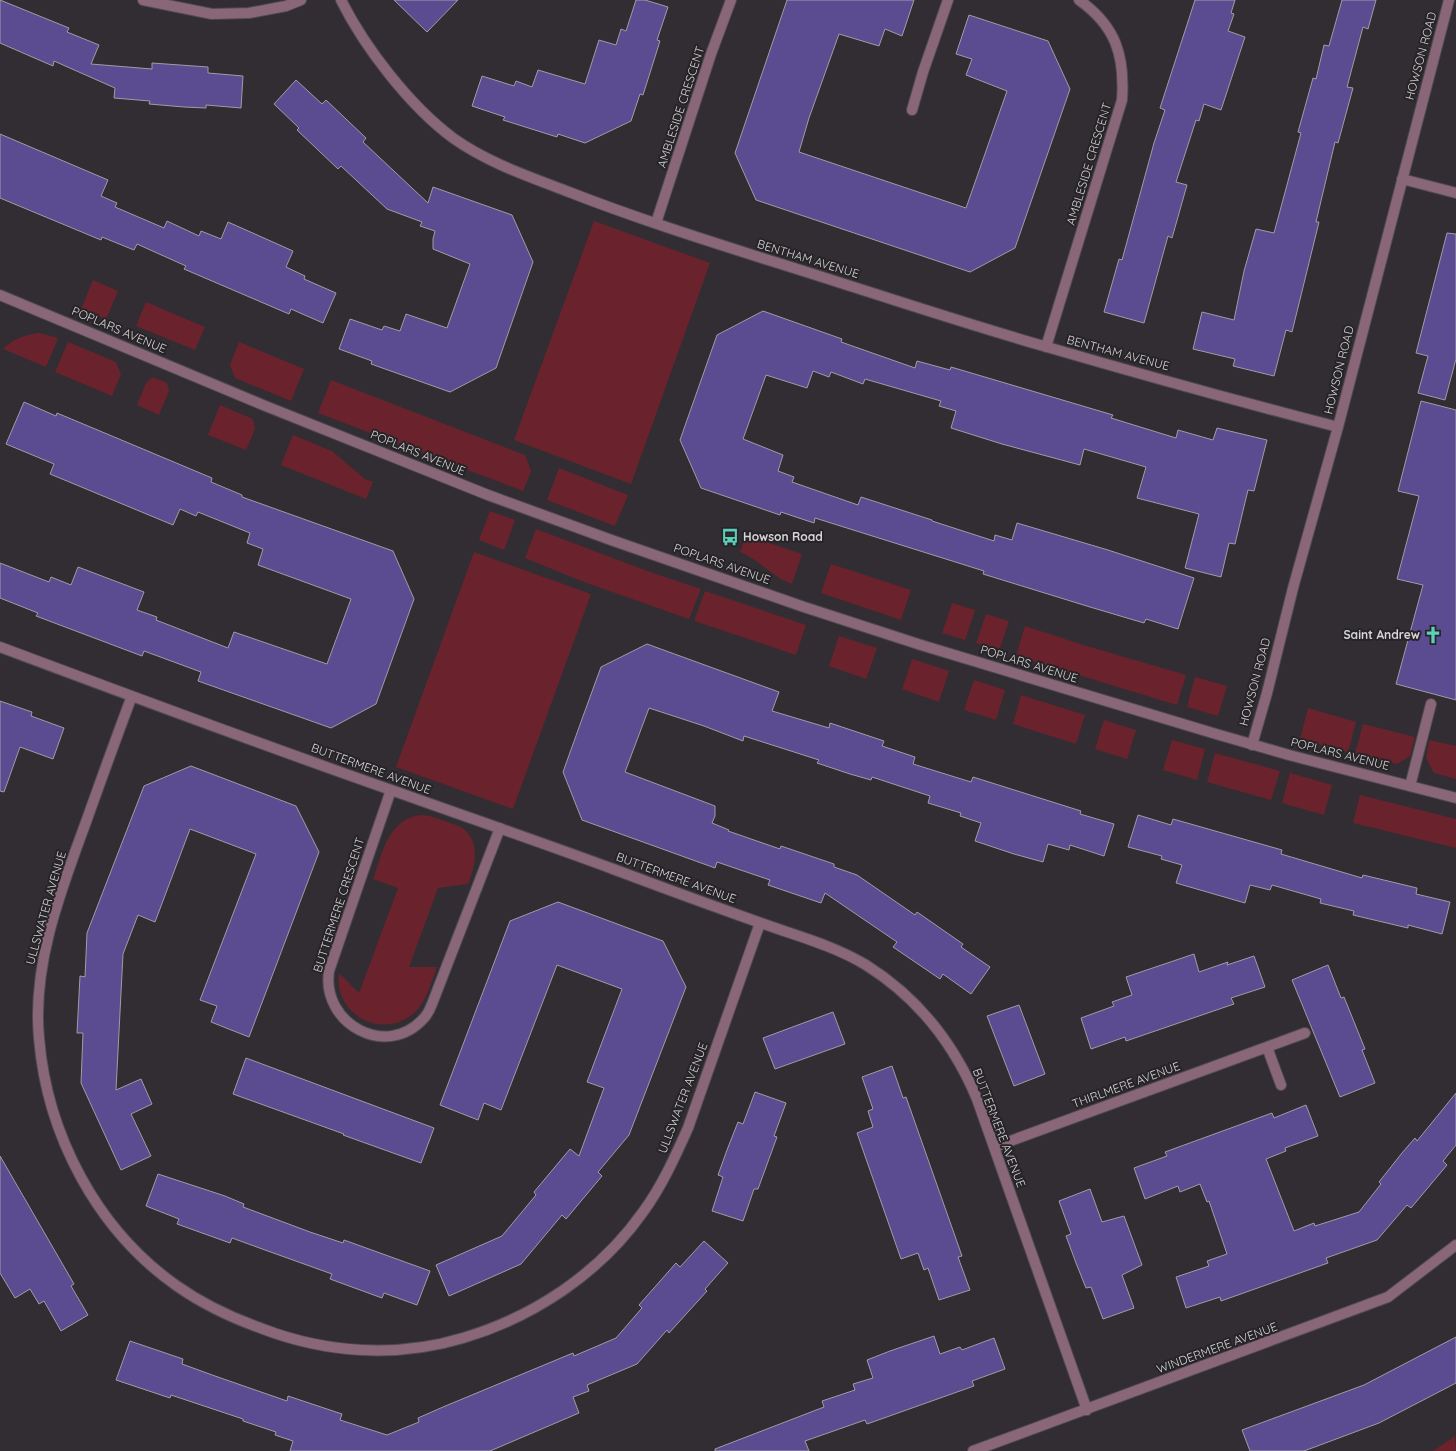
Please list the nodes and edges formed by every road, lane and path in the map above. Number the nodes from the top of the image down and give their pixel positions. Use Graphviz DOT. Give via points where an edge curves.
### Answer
graph roads {
  1 [pos="143,0"];
  2 [pos="301,0"];
  3 [pos="341,0"];
  4 [pos="731,0"];
  5 [pos="948,0"];
  6 [pos="1078,0"];
  7 [pos="1449,0"];
  8 [pos="912,110"];
  9 [pos="1402,179"];
  10 [pos="1456,193"];
  11 [pos="656,223"];
  12 [pos="1,297"];
  13 [pos="1046,347"];
  14 [pos="1338,427"];
  15 [pos="0,647"];
  16 [pos="132,696"];
  17 [pos="1431,704"];
  18 [pos="1252,745"];
  19 [pos="1410,786"];
  20 [pos="391,790"];
  21 [pos="1456,798"];
  22 [pos="500,828"];
  23 [pos="760,923"];
  24 [pos="1305,1033"];
  25 [pos="1267,1047"];
  26 [pos="1281,1084"];
  27 [pos="994,1147"];
  28 [pos="1456,1245"];
  29 [pos="1087,1410"];
  30 [pos="974,1451"];
  1 -- 2 [label="street" via="212,14 248,13 286,6"];
  3 -- 11 [label="street, BENTHAM AVENUE" via="358,30 398,85 453,137 516,172"];
  4 -- 11 [label="street, AMBLESIDE CRESCENT"];
  5 -- 8 [label="street"];
  6 -- 13 [label="street, AMBLESIDE CRESCENT" via="1093,10 1116,44 1123,74 1122,100"];
  7 -- 9 [label="street, HOWSON ROAD"];
  9 -- 10 [label="street"];
  9 -- 14 [label="street, HOWSON ROAD"];
  11 -- 13 [label="street, BENTHAM AVENUE"];
  12 -- 18 [label="street, POPLARS AVENUE" via="473,489 614,541 921,645"];
  13 -- 14 [label="street, BENTHAM AVENUE"];
  14 -- 18 [label="street, HOWSON ROAD"];
  15 -- 16 [label="street, BUTTERMERE AVENUE"];
  16 -- 20 [label="street, BUTTERMERE AVENUE"];
  16 -- 23 [label="street, ULLSWATER AVENUE" via="68,869 41,966 38,1035 45,1083 58,1129 77,1171 104,1214 134,1249 166,1278 206,1304 282,1337 313,1344 368,1350 401,1350 461,1339 518,1316 549,1300 594,1266 642,1214 677,1154"];
  17 -- 19 [label="street"];
  18 -- 19 [label="street, POPLARS AVENUE"];
  19 -- 21 [label="street, POPLARS AVENUE"];
  20 -- 22 [label="street, BUTTERMERE AVENUE"];
  20 -- 22 [label="street, BUTTERMERE CRESCENT" via="327,982 340,1014 356,1029 367,1033 392,1036 416,1026 425,1017"];
  22 -- 23 [label="street, BUTTERMERE AVENUE"];
  23 -- 27 [label="street, BUTTERMERE AVENUE" via="839,952 884,977 905,994 956,1056 974,1092"];
  24 -- 25 [label="street, THIRLMERE AVENUE"];
  25 -- 26 [label="street"];
  25 -- 27 [label="street, THIRLMERE AVENUE"];
  27 -- 29 [label="street, BUTTERMERE AVENUE"];
  28 -- 29 [label="street, WINDERMERE AVENUE" via="1388,1297"];
  29 -- 30 [label="street, WINDERMERE AVENUE"];
}
